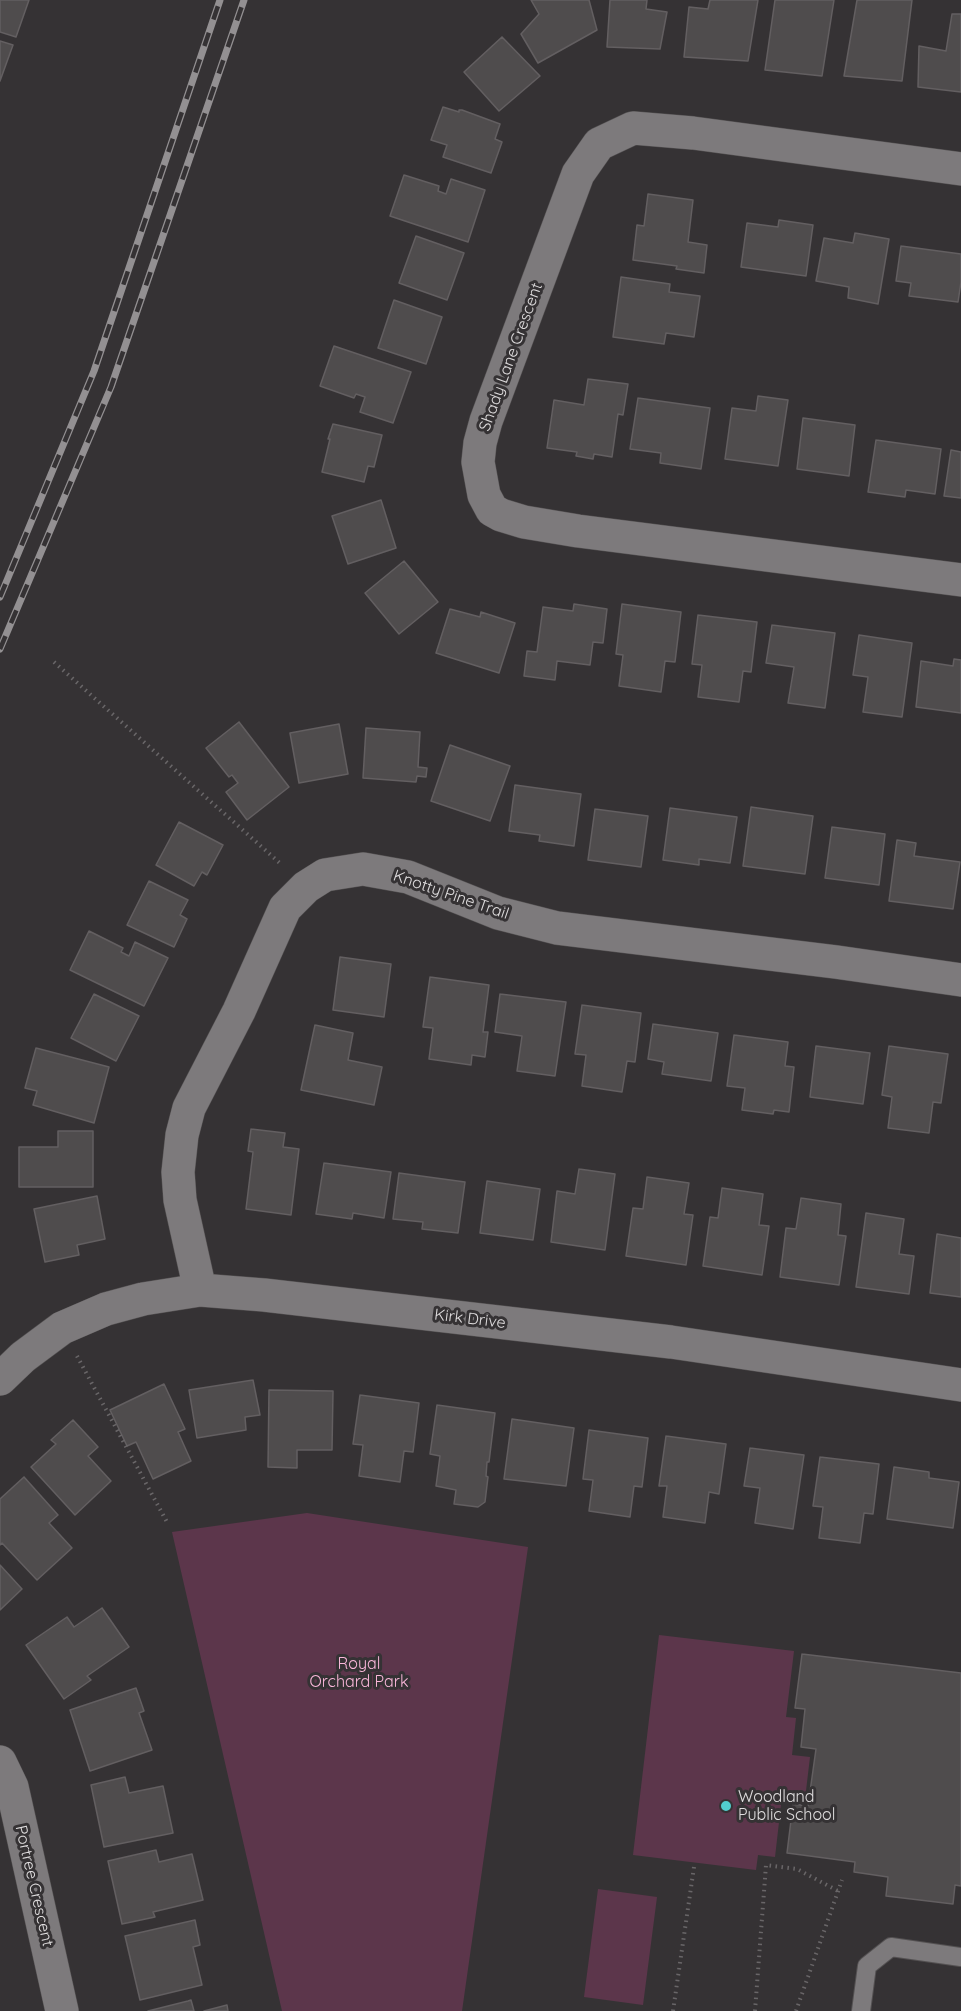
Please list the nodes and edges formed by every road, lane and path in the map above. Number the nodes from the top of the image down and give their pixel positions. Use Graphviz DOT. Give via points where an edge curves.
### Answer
graph roads {
  1 [pos="961,169"];
  2 [pos="961,580"];
  3 [pos="54,662"];
  4 [pos="306,887"];
  5 [pos="961,980"];
  6 [pos="200,1290"];
  7 [pos="62,1328"];
  8 [pos="0,1379"];
  9 [pos="961,1385"];
  10 [pos="168,1524"];
  11 [pos="0,1762"];
  12 [pos="694,1867"];
  13 [pos="842,1880"];
  14 [pos="838,1891"];
  15 [pos="961,1958"];
  16 [pos="62,2011"];
  17 [pos="673,2011"];
  18 [pos="755,2011"];
  19 [pos="796,2011"];
  20 [pos="861,2011"];
  1 -- 2 [label="street, Shady Lane Crescent" via="633,128 599,144 578,174 486,421 478,462 484,495 492,510 524,522"];
  3 -- 4 [label="path"];
  4 -- 5 [label="street, Knotty Pine Trail" via="325,875 363,869 408,878 498,913 557,928"];
  4 -- 6 [label="street, Knotty Pine Trail" via="285,908 239,1011 189,1108 178,1172 180,1200"];
  6 -- 7 [label="street, Kirk Drive" via="115,1306"];
  6 -- 9 [label="street, Kirk Drive" via="671,1342"];
  7 -- 8 [label="street, Kirk Drive"];
  7 -- 10 [label="path"];
  11 -- 16 [label="street, Portree Crescent" via="12,1787"];
  12 -- 17 [label="path"];
  13 -- 14 [label="path"];
  14 -- 18 [label="path" via="797,1869 766,1865"];
  14 -- 19 [label="path"];
  15 -- 20 [label="lane" via="891,1947 867,1966"];
}
